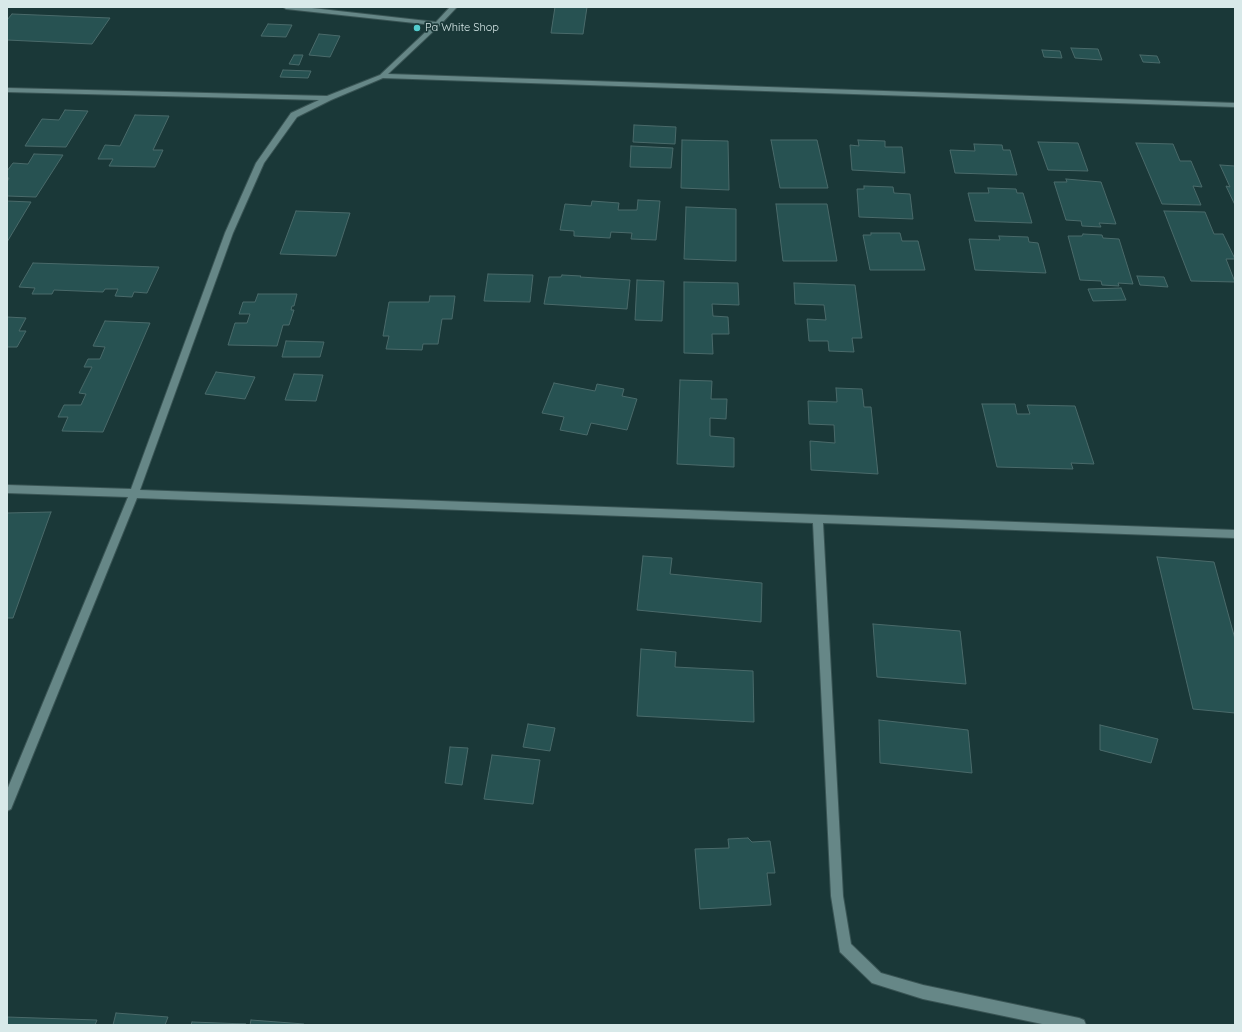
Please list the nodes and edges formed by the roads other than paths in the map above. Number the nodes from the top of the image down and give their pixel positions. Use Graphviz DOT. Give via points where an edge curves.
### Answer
graph roads {
  1 [pos="286,7"];
  2 [pos="454,7"];
  3 [pos="438,24"];
  4 [pos="382,76"];
  5 [pos="7,90"];
  6 [pos="328,98"];
  7 [pos="1235,105"];
  8 [pos="7,489"];
  9 [pos="134,494"];
  10 [pos="818,519"];
  11 [pos="1235,534"];
  12 [pos="7,805"];
  13 [pos="1079,1025"];
  1 -- 3 [label="street"];
  2 -- 3 [label="street"];
  3 -- 4 [label="street"];
  4 -- 6 [label="street"];
  4 -- 7 [label="street"];
  5 -- 6 [label="street"];
  6 -- 9 [label="street" via="294,115 260,163 229,233"];
  8 -- 9 [label="street"];
  9 -- 10 [label="street"];
  9 -- 12 [label="street"];
  10 -- 11 [label="street"];
  10 -- 13 [label="street" via="837,896 845,947 877,978 923,992"];
}
